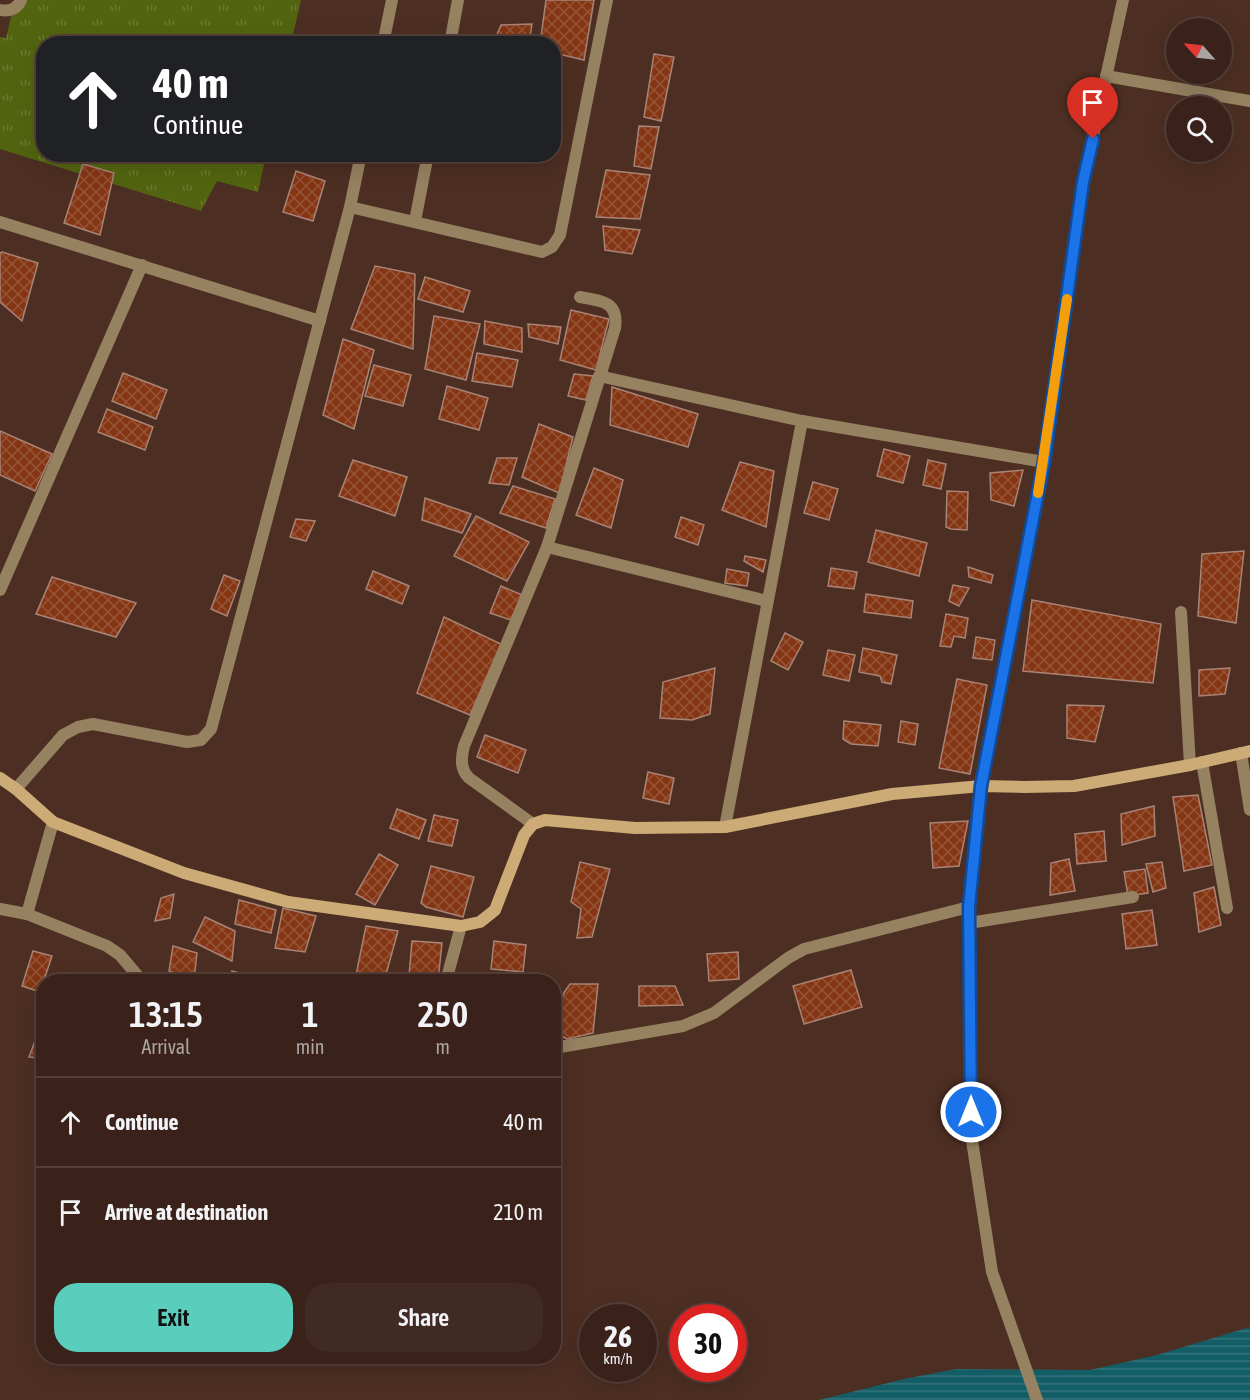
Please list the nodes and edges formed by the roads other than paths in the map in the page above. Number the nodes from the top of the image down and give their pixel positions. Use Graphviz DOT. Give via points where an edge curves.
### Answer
graph roads {
  1 [pos="21,0"];
  2 [pos="392,0"];
  3 [pos="458,0"];
  4 [pos="607,0"];
  5 [pos="1123,0"];
  6 [pos="0,10"];
  7 [pos="385,36"];
  8 [pos="451,36"];
  9 [pos="1106,76"];
  10 [pos="1250,101"];
  11 [pos="359,162"];
  12 [pos="426,162"];
  13 [pos="350,207"];
  14 [pos="415,221"];
  15 [pos="0,222"];
  16 [pos="142,265"];
  17 [pos="580,297"];
  18 [pos="320,321"];
  19 [pos="599,376"];
  20 [pos="802,421"];
  21 [pos="1044,462"];
  22 [pos="547,547"];
  23 [pos="0,590"];
  24 [pos="767,602"];
  25 [pos="1180,612"];
  26 [pos="1245,752"];
  27 [pos="1196,763"];
  28 [pos="0,778"];
  29 [pos="981,786"];
  30 [pos="16,789"];
  31 [pos="1250,810"];
  32 [pos="53,822"];
  33 [pos="533,824"];
  34 [pos="725,827"];
  35 [pos="1133,897"];
  36 [pos="969,907"];
  37 [pos="1227,908"];
  38 [pos="0,909"];
  39 [pos="27,914"];
  40 [pos="969,923"];
  41 [pos="461,927"];
  42 [pos="136,974"];
  43 [pos="448,974"];
  44 [pos="561,1047"];
  45 [pos="1037,1400"];
  1 -- 6 [label="street" via="14,9"];
  2 -- 7 [label="street"];
  3 -- 8 [label="street"];
  4 -- 14 [label="street" via="560,235 552,247 542,252"];
  5 -- 9 [label="street"];
  9 -- 10 [label="street"];
  9 -- 21 [label="street" via="1083,182"];
  11 -- 13 [label="street"];
  12 -- 14 [label="street"];
  13 -- 14 [label="street"];
  13 -- 18 [label="street"];
  15 -- 16 [label="street"];
  16 -- 18 [label="street"];
  16 -- 23 [label="street"];
  17 -- 19 [label="street" via="603,301 611,306 616,318"];
  18 -- 30 [label="street" via="211,729 201,740 187,742 93,724 78,727 63,735"];
  19 -- 20 [label="street"];
  19 -- 22 [label="street"];
  20 -- 21 [label="street"];
  20 -- 24 [label="street"];
  21 -- 29 [label="street"];
  22 -- 24 [label="street"];
  22 -- 33 [label="street" via="461,760 470,778"];
  24 -- 34 [label="street"];
  25 -- 27 [label="street"];
  26 -- 27 [label="street"];
  26 -- 31 [label="street"];
  27 -- 29 [label="street" via="1074,786"];
  27 -- 37 [label="street"];
  28 -- 30 [label="street"];
  29 -- 34 [label="street" via="892,794"];
  29 -- 36 [label="street"];
  30 -- 32 [label="street"];
  32 -- 39 [label="street"];
  32 -- 41 [label="street" via="184,873 288,902"];
  33 -- 34 [label="street" via="545,820 634,828"];
  33 -- 41 [label="street" via="524,835 495,910 480,922"];
  35 -- 40 [label="street"];
  36 -- 40 [label="street"];
  36 -- 44 [label="street" via="804,949 714,1013 683,1026"];
  38 -- 39 [label="street"];
  39 -- 42 [label="street" via="107,946"];
  40 -- 45 [label="street" via="974,1157 992,1272"];
  41 -- 43 [label="street"];
}
